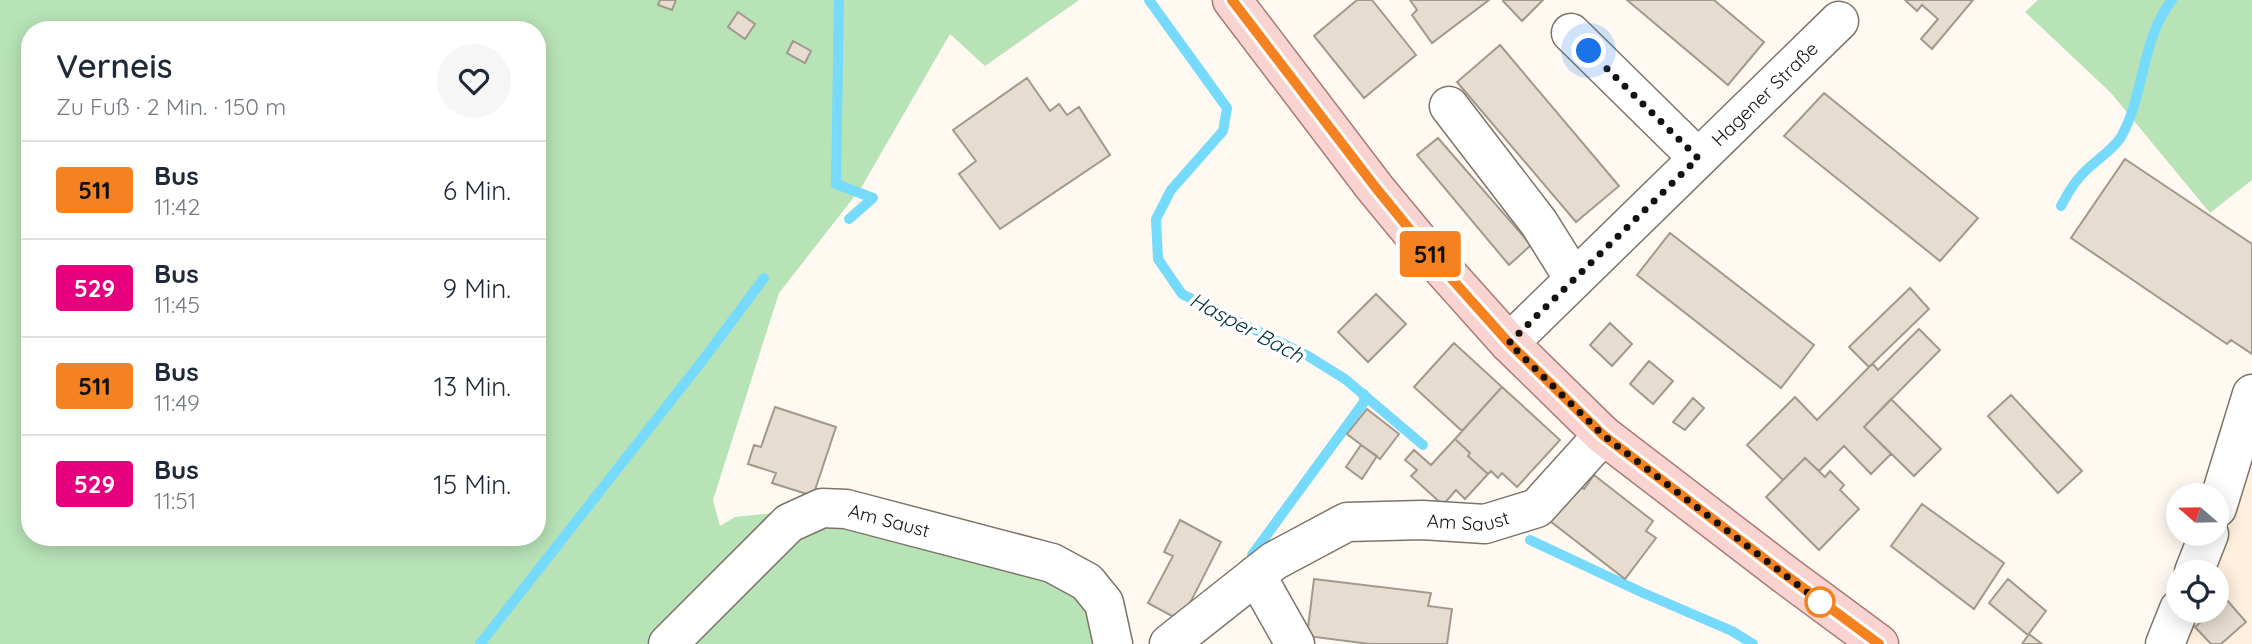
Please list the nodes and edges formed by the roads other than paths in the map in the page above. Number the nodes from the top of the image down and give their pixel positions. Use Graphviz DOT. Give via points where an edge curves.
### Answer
graph roads {
  1 [pos="1233,0"];
  2 [pos="1839,21"];
  3 [pos="1571,33"];
  4 [pos="1449,106"];
  5 [pos="1698,158"];
  6 [pos="1574,278"];
  7 [pos="1509,343"];
  8 [pos="2252,394"];
  9 [pos="1603,435"];
  10 [pos="2225,483"];
  11 [pos="1256,575"];
  12 [pos="2173,623"];
  13 [pos="1298,643"];
  14 [pos="668,644"];
  15 [pos="1113,644"];
  16 [pos="1169,644"];
  17 [pos="1879,644"];
  18 [pos="2165,644"];
  1 -- 7 [label="main road" via="1376,188"];
  2 -- 5 [label="street, Hagener Straße"];
  3 -- 5 [label="street"];
  4 -- 6 [label="street" via="1539,223"];
  5 -- 6 [label="street, Hagener Straße"];
  6 -- 7 [label="street, Hagener Straße"];
  7 -- 9 [label="main road"];
  8 -- 10 [label="street"];
  9 -- 11 [label="street, Am Saust" via="1537,508 1485,524 1347,522"];
  9 -- 17 [label="main road"];
  11 -- 13 [label="street"];
  11 -- 16 [label="street, Am Saust"];
  12 -- 18 [label="street"];
  14 -- 15 [label="street, Am Saust" via="789,523 822,509 846,509 1052,563 1087,582 1104,603"];
}
